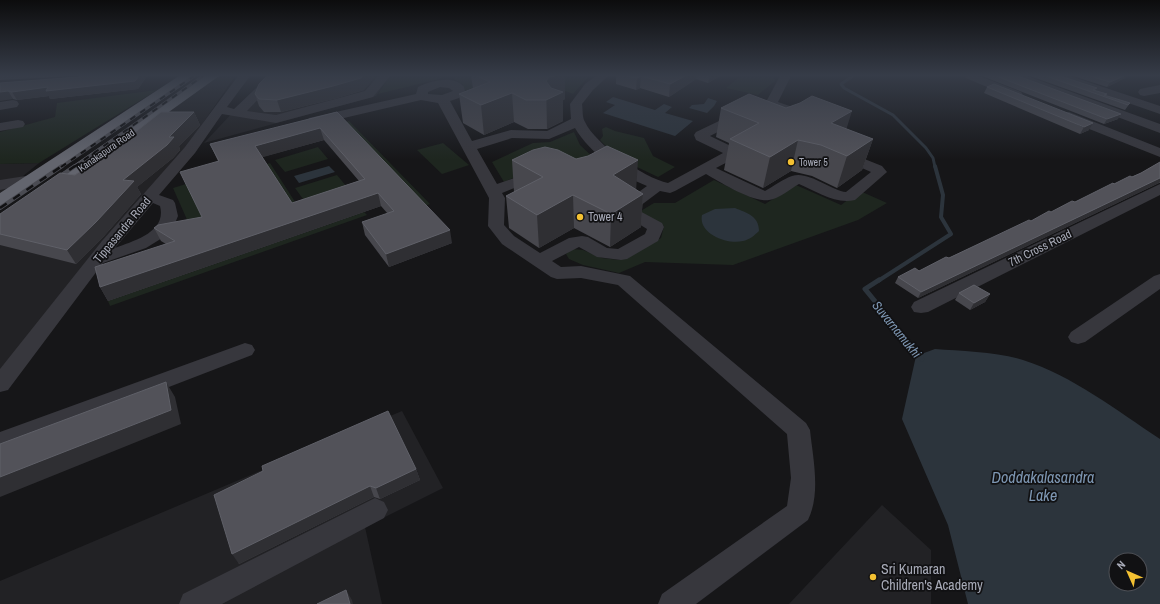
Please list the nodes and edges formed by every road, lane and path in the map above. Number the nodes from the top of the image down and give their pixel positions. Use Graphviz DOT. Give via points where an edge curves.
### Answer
graph roads {
  1 [pos="13,104"];
  2 [pos="145,104"];
  3 [pos="172,104"];
  4 [pos="223,104"];
  5 [pos="246,104"];
  6 [pos="332,104"];
  7 [pos="386,104"];
  8 [pos="446,104"];
  9 [pos="569,104"];
  10 [pos="576,104"];
  11 [pos="773,104"];
  12 [pos="1094,104"];
  13 [pos="1144,104"];
  14 [pos="0,106"];
  15 [pos="219,110"];
  16 [pos="1056,110"];
  17 [pos="1160,110"];
  18 [pos="237,113"];
  19 [pos="754,118"];
  20 [pos="578,121"];
  21 [pos="18,124"];
  22 [pos="793,125"];
  23 [pos="0,127"];
  24 [pos="1160,129"];
  25 [pos="270,131"];
  26 [pos="852,144"];
  27 [pos="212,145"];
  28 [pos="469,147"];
  29 [pos="1156,149"];
  30 [pos="190,150"];
  31 [pos="706,169"];
  32 [pos="551,173"];
  33 [pos="32,179"];
  34 [pos="0,185"];
  35 [pos="657,186"];
  36 [pos="1160,189"];
  37 [pos="494,191"];
  38 [pos="150,197"];
  39 [pos="0,201"];
  40 [pos="0,224"];
  41 [pos="97,259"];
  42 [pos="539,261"];
  43 [pos="1160,280"];
  44 [pos="921,308"];
  45 [pos="1078,337"];
  46 [pos="245,350"];
  47 [pos="0,384"];
  48 [pos="0,442"];
  49 [pos="375,510"];
  50 [pos="193,604"];
  51 [pos="672,604"];
  1 -- 14 [label="street"];
  2 -- 33 [label="highway, Kanakapura Road"];
  3 -- 40 [label="highway, Kanakapura Road"];
  4 -- 15 [label="street, Tippasandra Road"];
  5 -- 18 [label="street"];
  6 -- 18 [label="street" via="276,119"];
  7 -- 25 [label="street"];
  8 -- 28 [label="street" via="459,119"];
  9 -- 20 [label="street"];
  10 -- 20 [label="street"];
  11 -- 22 [label="street" via="806,117"];
  12 -- 24 [label="street"];
  13 -- 17 [label="street"];
  15 -- 18 [label="street"];
  15 -- 30 [label="street, Tippasandra Road"];
  16 -- 29 [label="street"];
  19 -- 31 [label="street" via="741,115 701,135 732,152"];
  20 -- 28 [label="street" via="549,136 511,134"];
  20 -- 35 [label="street" via="586,135 603,152 612,166"];
  21 -- 23 [label="street"];
  26 -- 31 [label="street" via="841,152 842,155 880,172 849,197 797,180 767,196"];
  27 -- 30 [label="street"];
  28 -- 37 [label="street"];
  30 -- 38 [label="street, Tippasandra Road"];
  31 -- 35 [label="street" via="670,188"];
  32 -- 37 [label="street" via="544,172"];
  33 -- 34 [label="street"];
  33 -- 39 [label="highway, Kanakapura Road"];
  35 -- 42 [label="street" via="627,210 656,227 652,236 640,244 621,255 603,253 582,242 575,242"];
  36 -- 44 [label="street, 7th Cross Road"];
  37 -- 42 [label="street" via="497,198 496,226 508,240"];
  38 -- 41 [label="street, Tippasandra Road"];
  38 -- 41 [label="street" via="167,204 169,221 157,235 136,247"];
  41 -- 47 [label="street, Tippasandra Road"];
  42 -- 51 [label="street" via="557,273 582,272 624,280 798,430 803,478 799,512"];
  43 -- 45 [label="street"];
  46 -- 48 [label="street"];
  49 -- 50 [label="street"];
}
